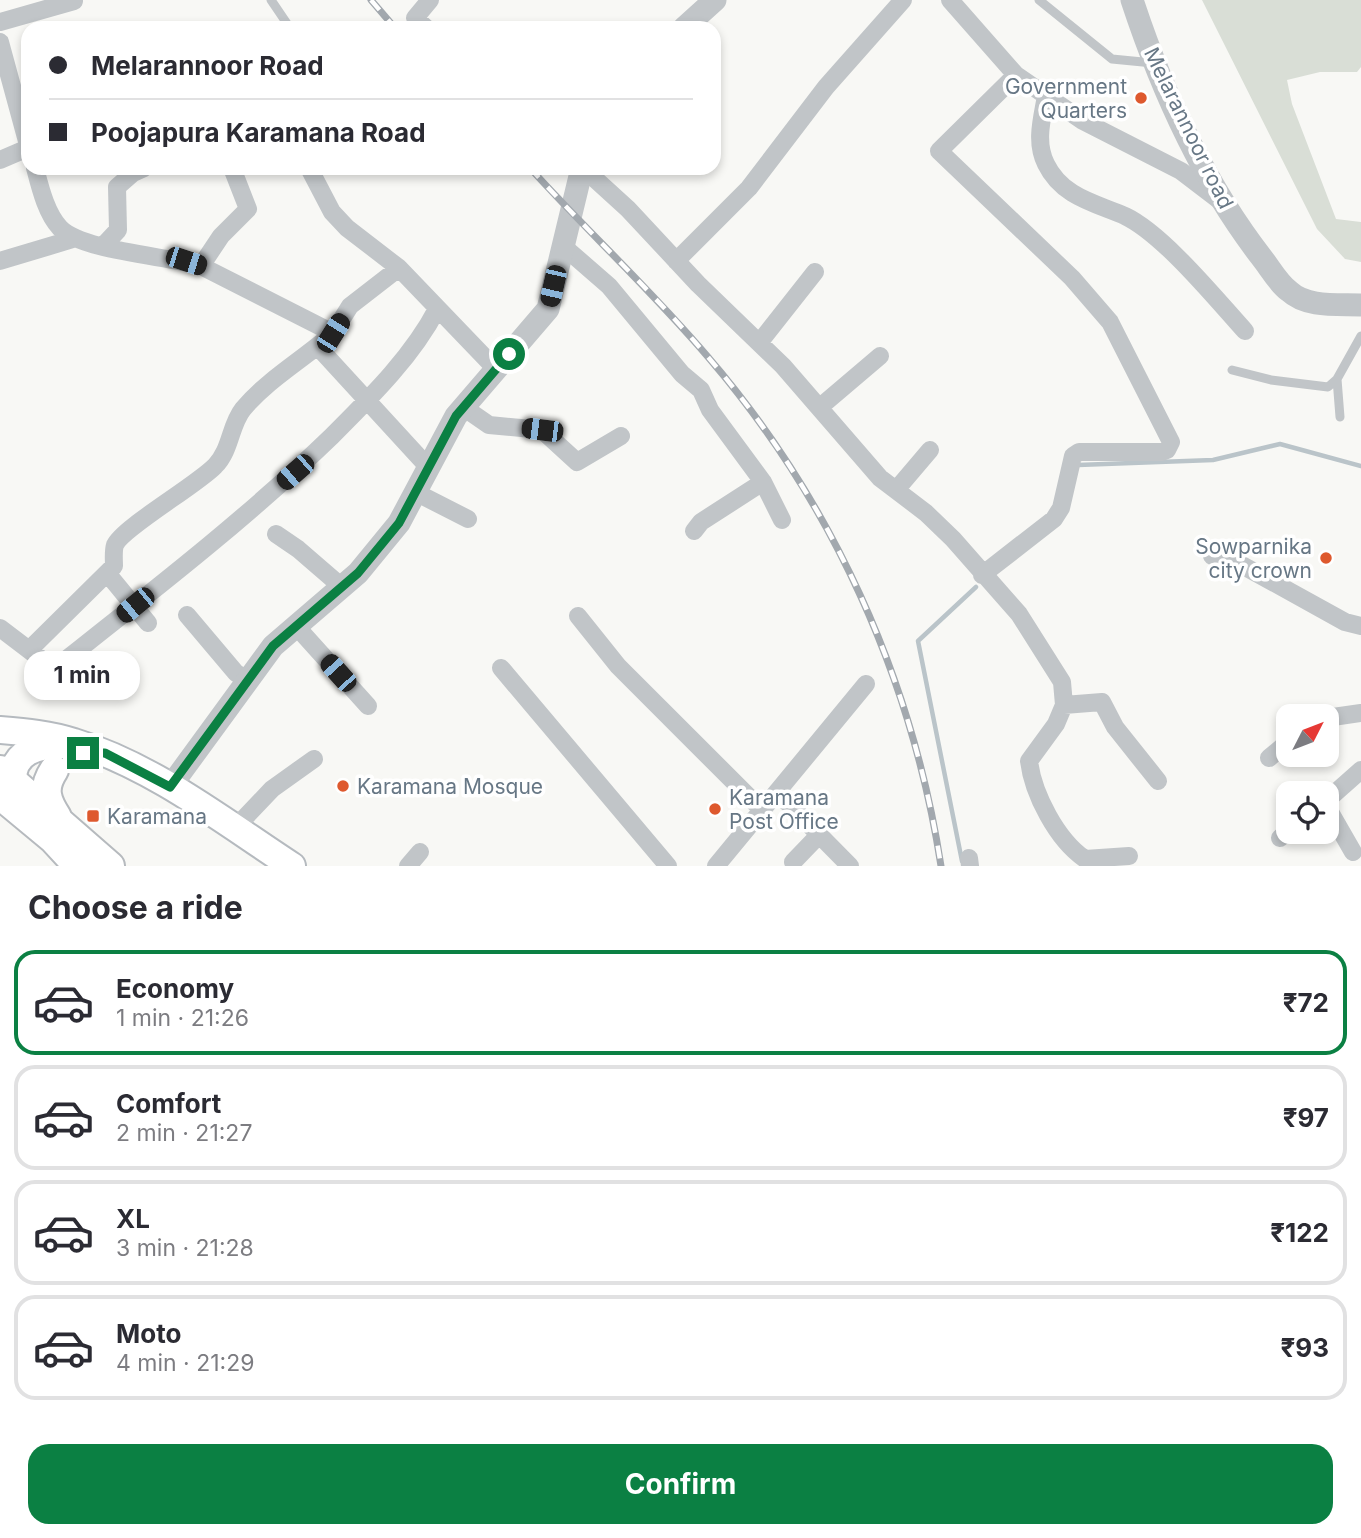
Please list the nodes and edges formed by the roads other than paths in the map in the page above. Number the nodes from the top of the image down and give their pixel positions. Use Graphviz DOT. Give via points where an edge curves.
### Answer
graph roads {
  1 [pos="271,0"];
  2 [pos="430,0"];
  3 [pos="715,0"];
  4 [pos="902,0"];
  5 [pos="950,0"];
  6 [pos="1039,0"];
  7 [pos="1132,0"];
  8 [pos="74,1"];
  9 [pos="285,21"];
  10 [pos="418,21"];
  11 [pos="692,21"];
  12 [pos="0,22"];
  13 [pos="0,42"];
  14 [pos="1156,63"];
  15 [pos="1016,75"];
  16 [pos="1046,96"];
  17 [pos="21,121"];
  18 [pos="21,150"];
  19 [pos="0,160"];
  20 [pos="37,175"];
  21 [pos="131,175"];
  22 [pos="235,175"];
  23 [pos="313,175"];
  24 [pos="580,175"];
  25 [pos="590,175"];
  26 [pos="1222,202"];
  27 [pos="73,239"];
  28 [pos="104,246"];
  29 [pos="563,246"];
  30 [pos="0,261"];
  31 [pos="676,261"];
  32 [pos="201,266"];
  33 [pos="399,268"];
  34 [pos="815,272"];
  35 [pos="1361,305"];
  36 [pos="437,309"];
  37 [pos="1245,331"];
  38 [pos="333,333"];
  39 [pos="1361,336"];
  40 [pos="759,343"];
  41 [pos="318,347"];
  42 [pos="880,356"];
  43 [pos="495,368"];
  44 [pos="1232,370"];
  45 [pos="1338,379"];
  46 [pos="369,399"];
  47 [pos="463,407"];
  48 [pos="820,407"];
  49 [pos="1340,417"];
  50 [pos="621,436"];
  51 [pos="930,450"];
  52 [pos="429,468"];
  53 [pos="763,482"];
  54 [pos="896,489"];
  55 [pos="417,493"];
  56 [pos="468,519"];
  57 [pos="782,520"];
  58 [pos="694,531"];
  59 [pos="276,534"];
  60 [pos="1212,556"];
  61 [pos="107,573"];
  62 [pos="982,575"];
  63 [pos="342,587"];
  64 [pos="135,605"];
  65 [pos="187,615"];
  66 [pos="578,615"];
  67 [pos="148,623"];
  68 [pos="296,625"];
  69 [pos="1361,626"];
  70 [pos="0,628"];
  71 [pos="29,650"];
  72 [pos="501,668"];
  73 [pos="248,680"];
  74 [pos="866,684"];
  75 [pos="1064,705"];
  76 [pos="368,706"];
  77 [pos="1361,713"];
  78 [pos="1339,716"];
  79 [pos="0,730"];
  80 [pos="93,749"];
  81 [pos="1276,752"];
  82 [pos="1269,758"];
  83 [pos="314,759"];
  84 [pos="54,770"];
  85 [pos="1361,770"];
  86 [pos="1158,781"];
  87 [pos="3,786"];
  88 [pos="170,787"];
  89 [pos="1339,791"];
  90 [pos="776,792"];
  91 [pos="762,810"];
  92 [pos="57,817"];
  93 [pos="1339,827"];
  94 [pos="234,829"];
  95 [pos="819,835"];
  96 [pos="420,852"];
  97 [pos="1353,852"];
  98 [pos="1129,856"];
  99 [pos="793,862"];
  100 [pos="78,866"];
  101 [pos="110,866"];
  102 [pos="292,866"];
  103 [pos="408,866"];
  104 [pos="668,866"];
  105 [pos="716,866"];
  106 [pos="850,866"];
  1 -- 9 [label="lane"];
  2 -- 10 [label="street" via="415,18"];
  3 -- 11 [label="street"];
  4 -- 31 [label="street" via="825,87 773,159"];
  5 -- 15 [label="street"];
  6 -- 14 [label="lane" via="1112,59"];
  7 -- 14 [label="street, Melarannoor road"];
  8 -- 12 [label="street"];
  13 -- 17 [label="street"];
  14 -- 26 [label="street, Melarannoor road"];
  15 -- 16 [label="street"];
  15 -- 62 [label="street" via="939,151 1072,278 1110,322 1171,442 1162,452 1079,452 1073,456 1061,508 1054,519"];
  16 -- 26 [label="street" via="1083,121 1181,171"];
  16 -- 37 [label="street" via="1039,140 1057,181 1084,202 1127,217 1167,248"];
  18 -- 19 [label="street"];
  20 -- 27 [label="street" via="58,226"];
  21 -- 28 [label="street" via="117,187 118,230"];
  22 -- 32 [label="street" via="248,209 220,236"];
  23 -- 33 [label="street" via="332,212"];
  24 -- 29 [label="street"];
  25 -- 31 [label="street"];
  26 -- 35 [label="street, Melarannoor road" via="1288,291 1315,303"];
  27 -- 28 [label="street"];
  27 -- 30 [label="street"];
  28 -- 32 [label="street"];
  29 -- 43 [label="street" via="548,309"];
  29 -- 53 [label="street" via="609,286 681,374 701,390 710,410"];
  31 -- 40 [label="street"];
  32 -- 38 [label="street"];
  33 -- 36 [label="street"];
  33 -- 38 [label="street" via="350,306"];
  34 -- 40 [label="street"];
  36 -- 43 [label="street"];
  36 -- 46 [label="street" via="425,332"];
  38 -- 41 [label="street"];
  39 -- 45 [label="lane"];
  40 -- 48 [label="street"];
  41 -- 46 [label="street"];
  41 -- 61 [label="street" via="242,410 216,466 115,544 114,566"];
  42 -- 48 [label="street"];
  43 -- 47 [label="street"];
  44 -- 45 [label="lane" via="1328,387"];
  45 -- 49 [label="lane"];
  46 -- 52 [label="street"];
  46 -- 64 [label="street" via="295,472"];
  47 -- 50 [label="street" via="489,425 542,430 577,462"];
  47 -- 52 [label="street"];
  48 -- 54 [label="street" via="880,478"];
  51 -- 54 [label="street"];
  52 -- 55 [label="street"];
  53 -- 57 [label="street"];
  53 -- 58 [label="street"];
  54 -- 62 [label="street" via="953,539"];
  55 -- 56 [label="street"];
  55 -- 63 [label="street" via="399,523"];
  59 -- 63 [label="street"];
  60 -- 69 [label="street" via="1240,564 1345,622"];
  61 -- 64 [label="street"];
  61 -- 71 [label="street"];
  62 -- 75 [label="street" via="1019,614 1050,659 1062,682"];
  63 -- 68 [label="street"];
  64 -- 67 [label="street"];
  64 -- 71 [label="street" via="54,669"];
  65 -- 73 [label="street" via="236,673"];
  66 -- 91 [label="street" via="618,666"];
  68 -- 73 [label="street" via="273,646"];
  68 -- 76 [label="street"];
  70 -- 71 [label="street"];
  72 -- 104 [label="street"];
  73 -- 88 [label="street"];
  74 -- 90 [label="street"];
  75 -- 86 [label="street" via="1102,702 1115,727"];
  75 -- 98 [label="street" via="1029,761 1031,773 1074,851 1086,859"];
  77 -- 78 [label="street"];
  79 -- 80 [label="main road" via="48,735"];
  80 -- 84 [label="main road"];
  80 -- 87 [label="main road" via="33,749 15,762"];
  80 -- 88 [label="main road"];
  81 -- 82 [label="street"];
  83 -- 94 [label="street" via="272,789"];
  84 -- 87 [label="main road" via="33,782"];
  84 -- 92 [label="main road" via="45,789"];
  85 -- 89 [label="street"];
  87 -- 92 [label="main road"];
  87 -- 100 [label="main road"];
  88 -- 94 [label="main road"];
  90 -- 91 [label="street"];
  90 -- 95 [label="street"];
  91 -- 105 [label="street"];
  92 -- 101 [label="main road"];
  93 -- 97 [label="street"];
  94 -- 102 [label="main road"];
  95 -- 99 [label="street"];
  95 -- 106 [label="street"];
  96 -- 103 [label="street"];
}
